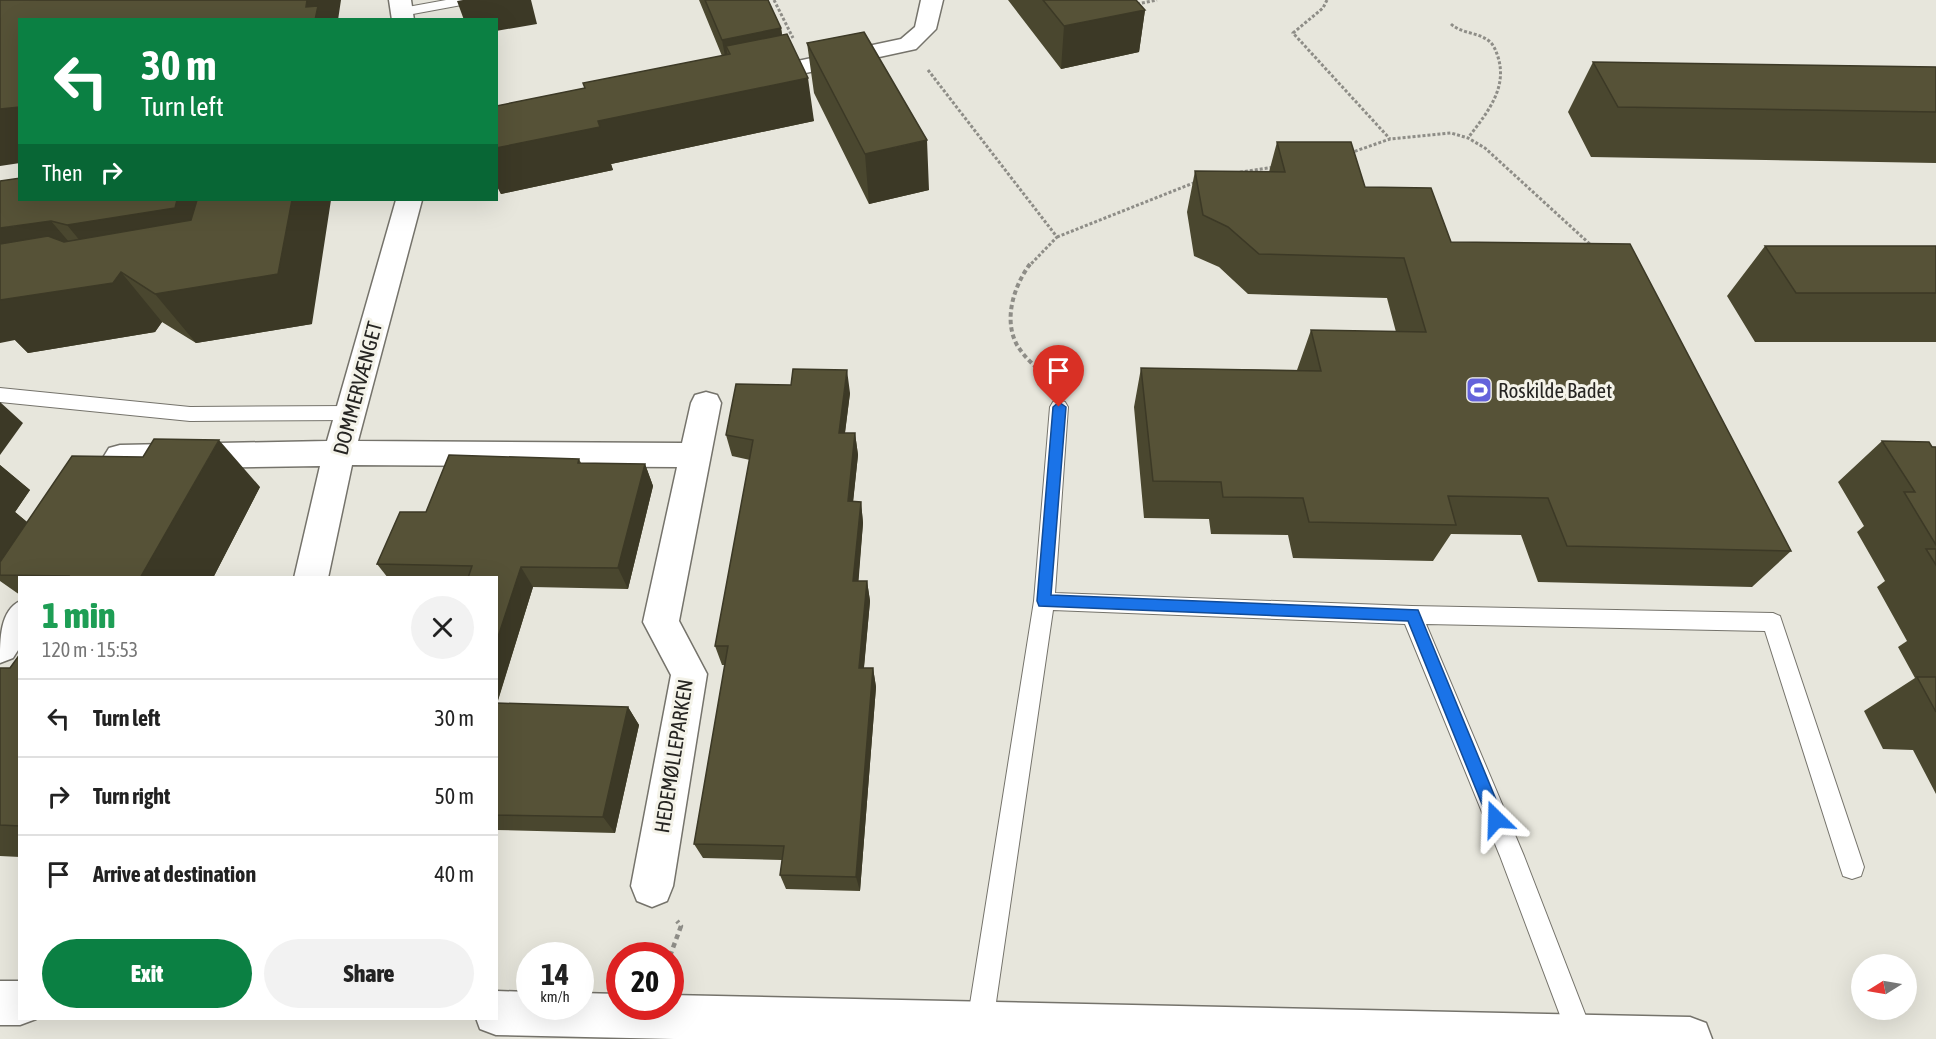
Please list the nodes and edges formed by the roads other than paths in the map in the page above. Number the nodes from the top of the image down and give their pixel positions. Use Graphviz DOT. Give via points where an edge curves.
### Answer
graph roads {
  1 [pos="467,0"];
  2 [pos="932,0"];
  3 [pos="402,10"];
  4 [pos="738,80"];
  5 [pos="409,201"];
  6 [pos="0,395"];
  7 [pos="706,403"];
  8 [pos="1059,407"];
  9 [pos="350,413"];
  10 [pos="339,453"];
  11 [pos="695,455"];
  12 [pos="88,507"];
  13 [pos="311,576"];
  14 [pos="1044,601"];
  15 [pos="1412,615"];
  16 [pos="18,619"];
  17 [pos="0,647"];
  18 [pos="0,675"];
  19 [pos="18,675"];
  20 [pos="1852,867"];
  21 [pos="652,886"];
  22 [pos="0,1003"];
  23 [pos="18,1003"];
  24 [pos="498,1013"];
  25 [pos="980,1023"];
  26 [pos="1581,1037"];
  27 [pos="1690,1039"];
  1 -- 3 [label="lane"];
  2 -- 4 [label="street" via="925,29 908,44"];
  5 -- 9 [label="street, DOMMERVÆNGET"];
  6 -- 9 [label="lane" via="190,414"];
  7 -- 11 [label="street, HEDEMØLLEPARKEN"];
  8 -- 14 [label="lane"];
  9 -- 10 [label="street, DOMMERVÆNGET"];
  10 -- 11 [label="street"];
  10 -- 12 [label="street" via="120,457"];
  10 -- 13 [label="street, DOMMERVÆNGET"];
  11 -- 21 [label="street, HEDEMØLLEPARKEN" via="661,622 689,674"];
  14 -- 15 [label="lane"];
  14 -- 25 [label="lane"];
  15 -- 20 [label="lane" via="1773,622"];
  15 -- 26 [label="lane"];
  16 -- 17 [label="street"];
  18 -- 19 [label="street"];
  22 -- 23 [label="street"];
  24 -- 25 [label="street"];
  25 -- 26 [label="street"];
  26 -- 27 [label="street"];
}
